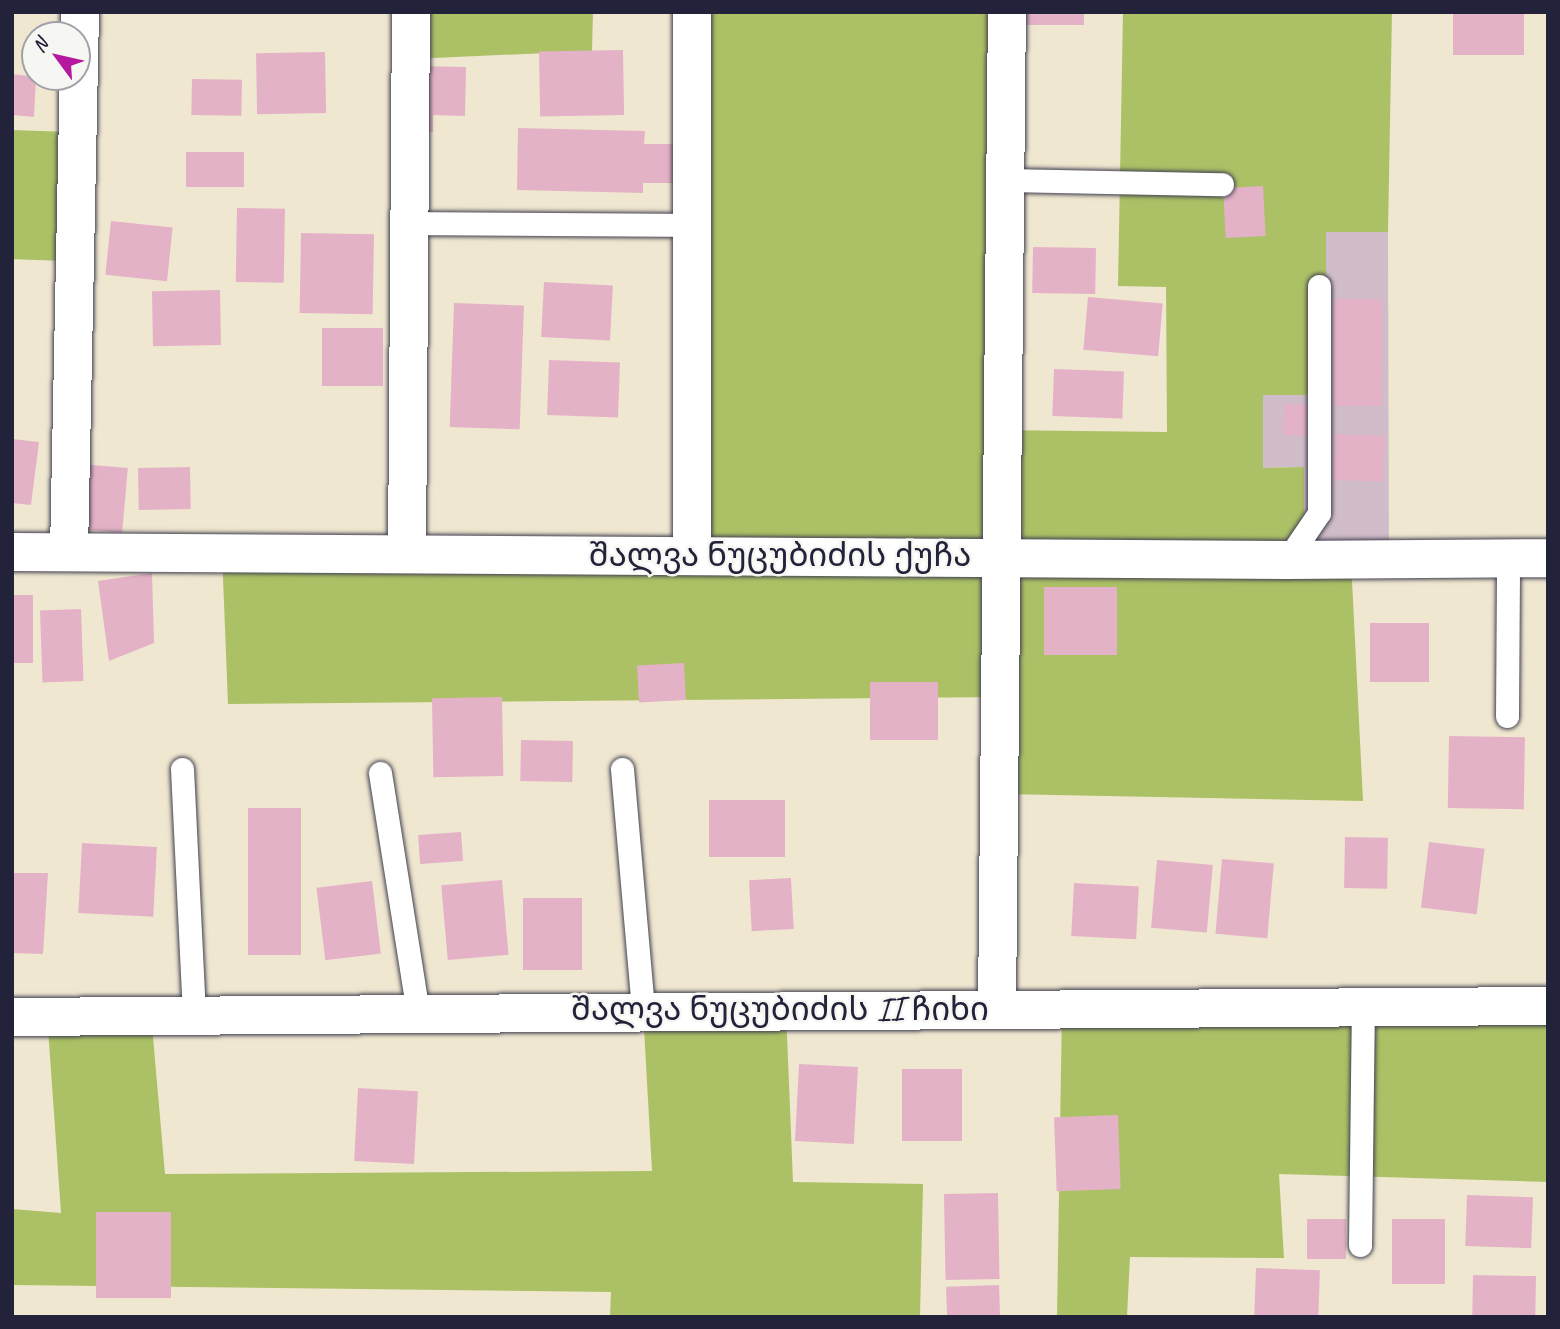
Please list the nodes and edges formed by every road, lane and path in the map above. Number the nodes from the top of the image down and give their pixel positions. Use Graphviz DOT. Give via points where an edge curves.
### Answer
graph roads {
  1 [pos="80,12"];
  2 [pos="411,12"];
  3 [pos="692,12"];
  4 [pos="1007,12"];
  5 [pos="1005,180"];
  6 [pos="1222,184"];
  7 [pos="410,223"];
  8 [pos="692,225"];
  9 [pos="1319,286"];
  10 [pos="12,552"];
  11 [pos="69,552"];
  12 [pos="407,554"];
  13 [pos="692,556"];
  14 [pos="1002,556"];
  15 [pos="1508,558"];
  16 [pos="1548,558"];
  17 [pos="1287,560"];
  18 [pos="1507,716"];
  19 [pos="183,769"];
  20 [pos="622,769"];
  21 [pos="380,773"];
  22 [pos="1363,1006"];
  23 [pos="1548,1006"];
  24 [pos="997,1009"];
  25 [pos="643,1011"];
  26 [pos="194,1013"];
  27 [pos="418,1013"];
  28 [pos="12,1017"];
  29 [pos="1360,1245"];
  1 -- 11 [label="street"];
  2 -- 7 [label="street"];
  3 -- 8 [label="street"];
  4 -- 5 [label="street"];
  5 -- 6 [label="lane"];
  5 -- 14 [label="street"];
  7 -- 8 [label="lane"];
  7 -- 12 [label="street"];
  8 -- 13 [label="street"];
  9 -- 17 [label="lane" via="1319,513"];
  10 -- 11 [label="street, შალვა ნუცუბიძის ქუჩა"];
  11 -- 12 [label="street, შალვა ნუცუბიძის ქუჩა"];
  12 -- 13 [label="street, შალვა ნუცუბიძის ქუჩა"];
  13 -- 14 [label="street, შალვა ნუცუბიძის ქუჩა"];
  14 -- 17 [label="street, შალვა ნუცუბიძის ქუჩა"];
  14 -- 24 [label="street"];
  15 -- 16 [label="street, შალვა ნუცუბიძის ქუჩა"];
  15 -- 17 [label="street, შალვა ნუცუბიძის ქუჩა"];
  15 -- 18 [label="lane"];
  19 -- 26 [label="lane"];
  20 -- 25 [label="lane"];
  21 -- 27 [label="lane"];
  22 -- 23 [label="street, შალვა ნუცუბიძის II ჩიხი"];
  22 -- 24 [label="street, შალვა ნუცუბიძის II ჩიხი"];
  22 -- 29 [label="lane"];
  24 -- 25 [label="street, შალვა ნუცუბიძის II ჩიხი"];
  25 -- 27 [label="street, შალვა ნუცუბიძის II ჩიხი"];
  26 -- 27 [label="street, შალვა ნუცუბიძის II ჩიხი"];
  26 -- 28 [label="street, შალვა ნუცუბიძის II ჩიხი"];
}
